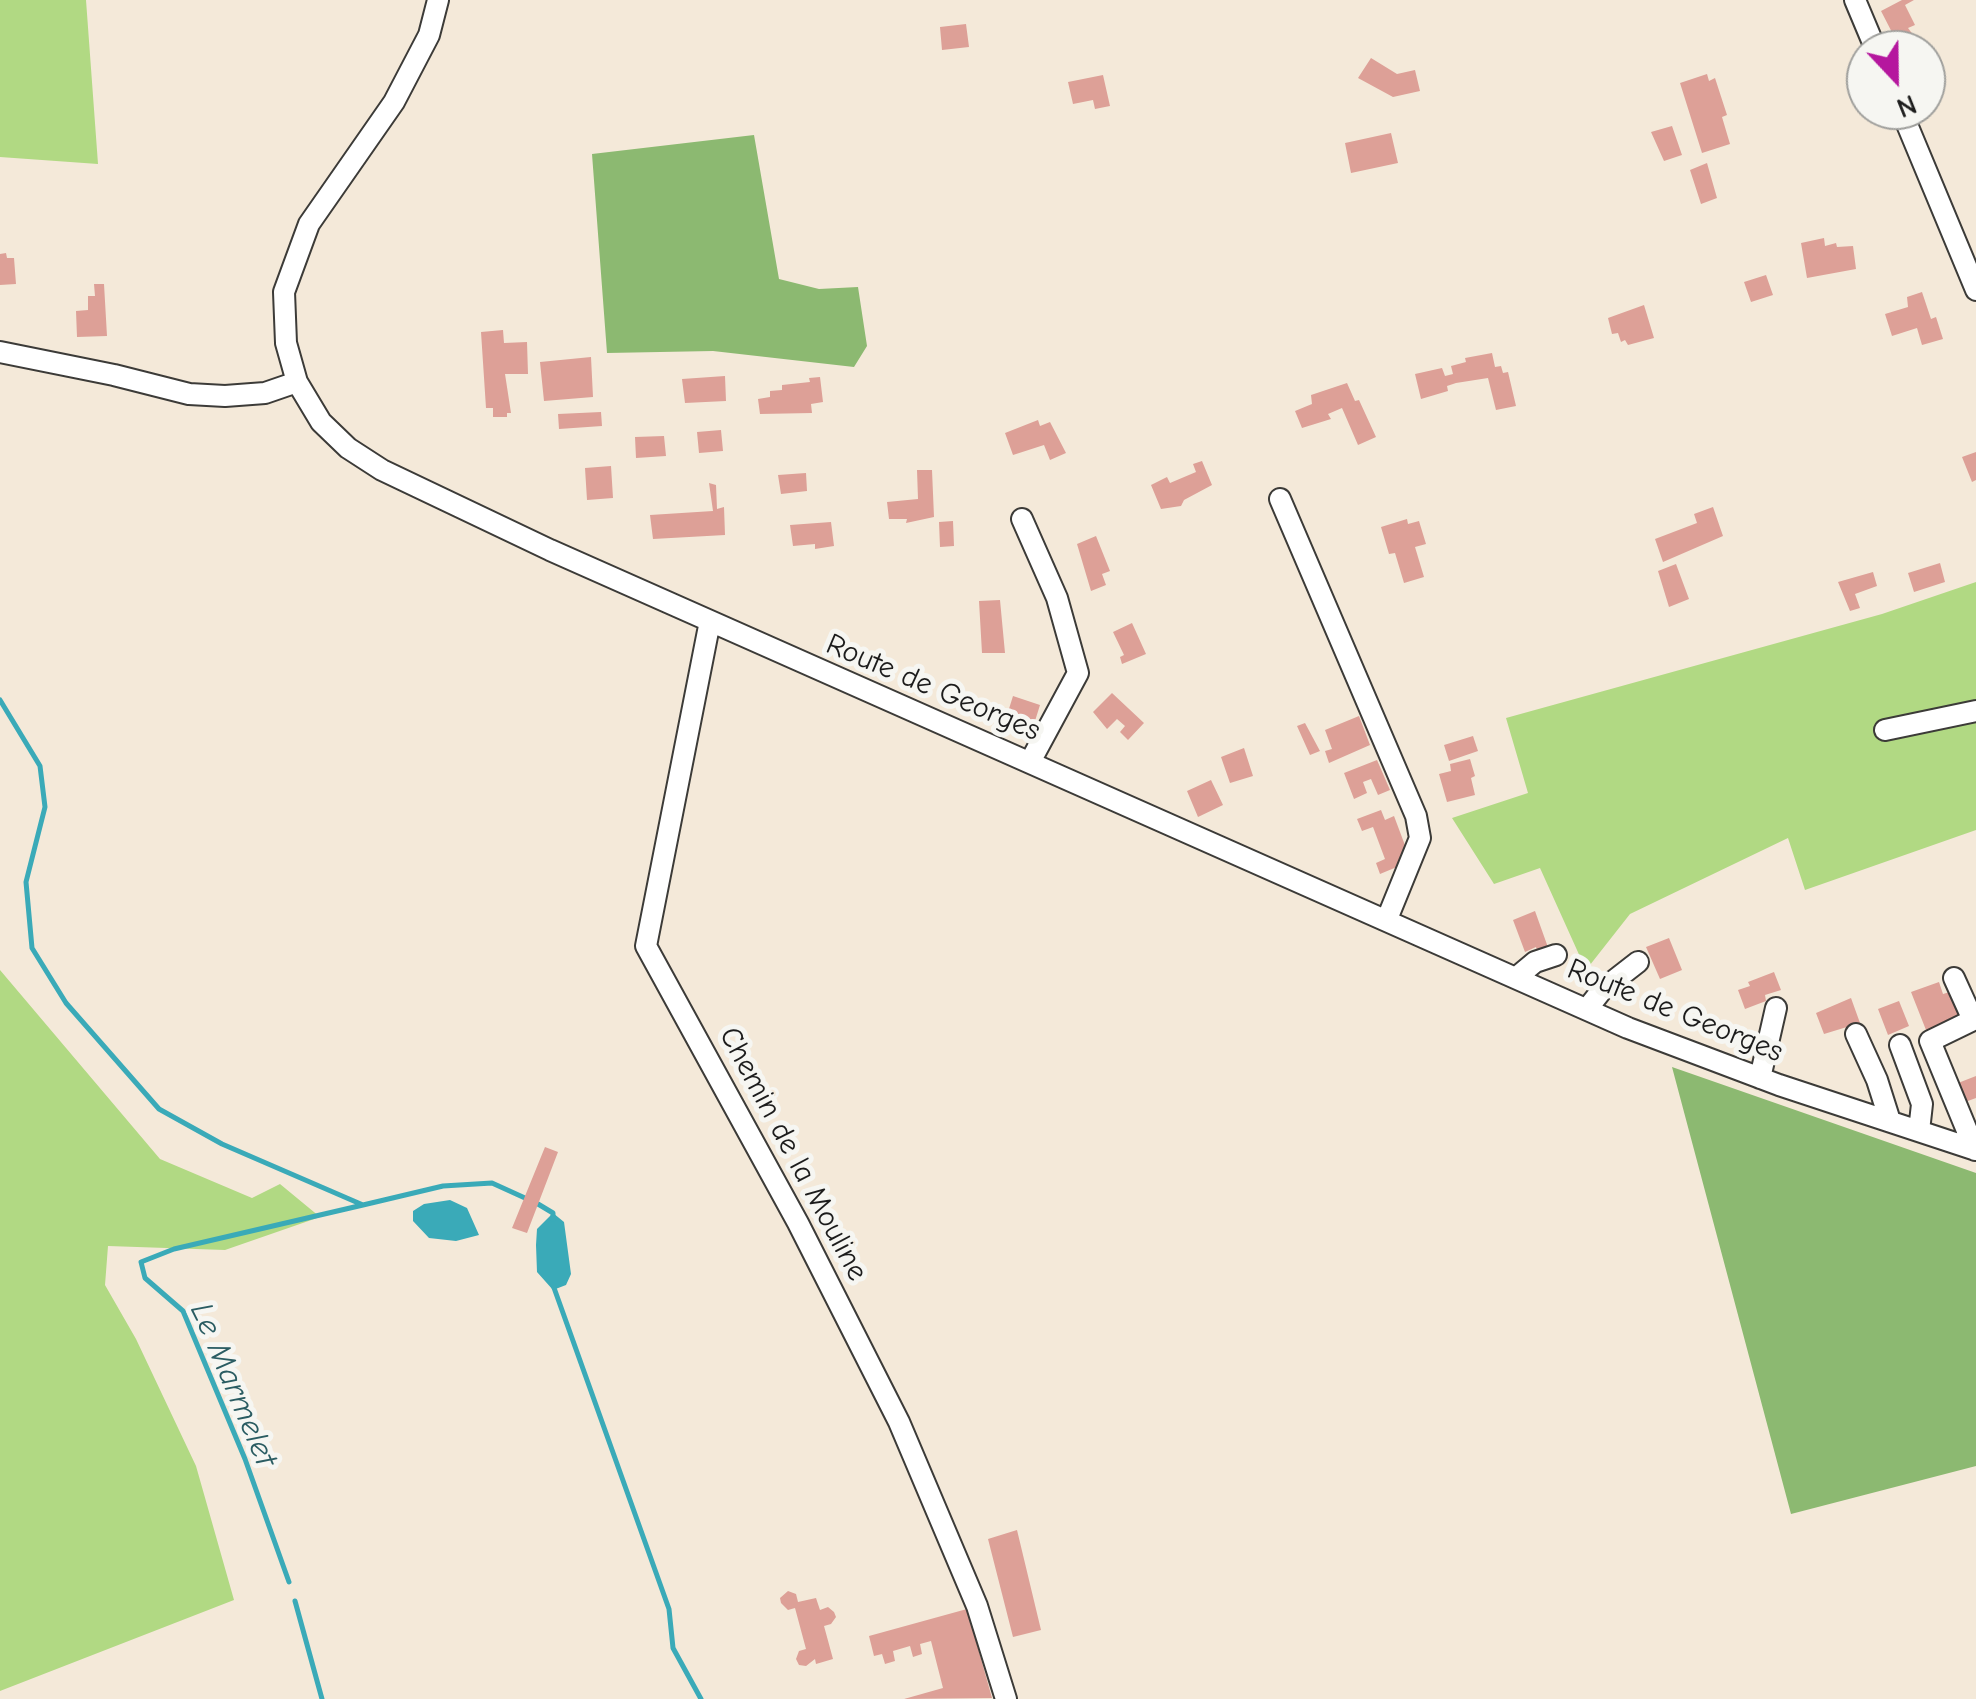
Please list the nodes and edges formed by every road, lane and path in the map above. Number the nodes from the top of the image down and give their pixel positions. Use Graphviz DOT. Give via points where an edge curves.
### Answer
graph roads {
  1 [pos="438,0"];
  2 [pos="1855,0"];
  3 [pos="1868,30"];
  4 [pos="1909,130"];
  5 [pos="1976,290"];
  6 [pos="0,352"];
  7 [pos="297,382"];
  8 [pos="1280,499"];
  9 [pos="1022,519"];
  10 [pos="710,621"];
  11 [pos="1976,711"];
  12 [pos="1885,730"];
  13 [pos="1030,762"];
  14 [pos="1387,919"];
  15 [pos="1556,955"];
  16 [pos="1638,962"];
  17 [pos="1517,977"];
  18 [pos="1954,978"];
  19 [pos="1776,1008"];
  20 [pos="1587,1010"];
  21 [pos="1856,1034"];
  22 [pos="1900,1045"];
  23 [pos="1760,1078"];
  24 [pos="1890,1121"];
  25 [pos="1919,1130"];
  26 [pos="1976,1150"];
  27 [pos="1006,1699"];
  1 -- 7 [label="street, Route de Georges" via="429,35 394,102 309,224 290,275 286,343"];
  2 -- 3 [label="street"];
  4 -- 5 [label="street"];
  6 -- 7 [label="street" via="189,394 265,393"];
  7 -- 10 [label="street, Route de Georges" via="321,422 382,470"];
  8 -- 14 [label="street" via="1416,816 1420,838"];
  9 -- 13 [label="street" via="1057,598 1078,674"];
  10 -- 13 [label="street, Route de Georges"];
  10 -- 27 [label="street, Chemin de la Mouline" via="646,946 899,1422 977,1606"];
  11 -- 12 [label="street"];
  13 -- 14 [label="street, Route de Georges"];
  14 -- 17 [label="street, Route de Georges"];
  15 -- 17 [label="street"];
  16 -- 20 [label="street"];
  17 -- 20 [label="street, Route de Georges"];
  18 -- 26 [label="street" via="1973,1020 1930,1040"];
  19 -- 23 [label="street"];
  20 -- 23 [label="street, Route de Georges"];
  21 -- 24 [label="street"];
  22 -- 25 [label="street" via="1922,1104"];
  23 -- 24 [label="street, Route de Georges"];
  24 -- 25 [label="street, Route de Georges"];
  25 -- 26 [label="street, Route de Georges"];
}
